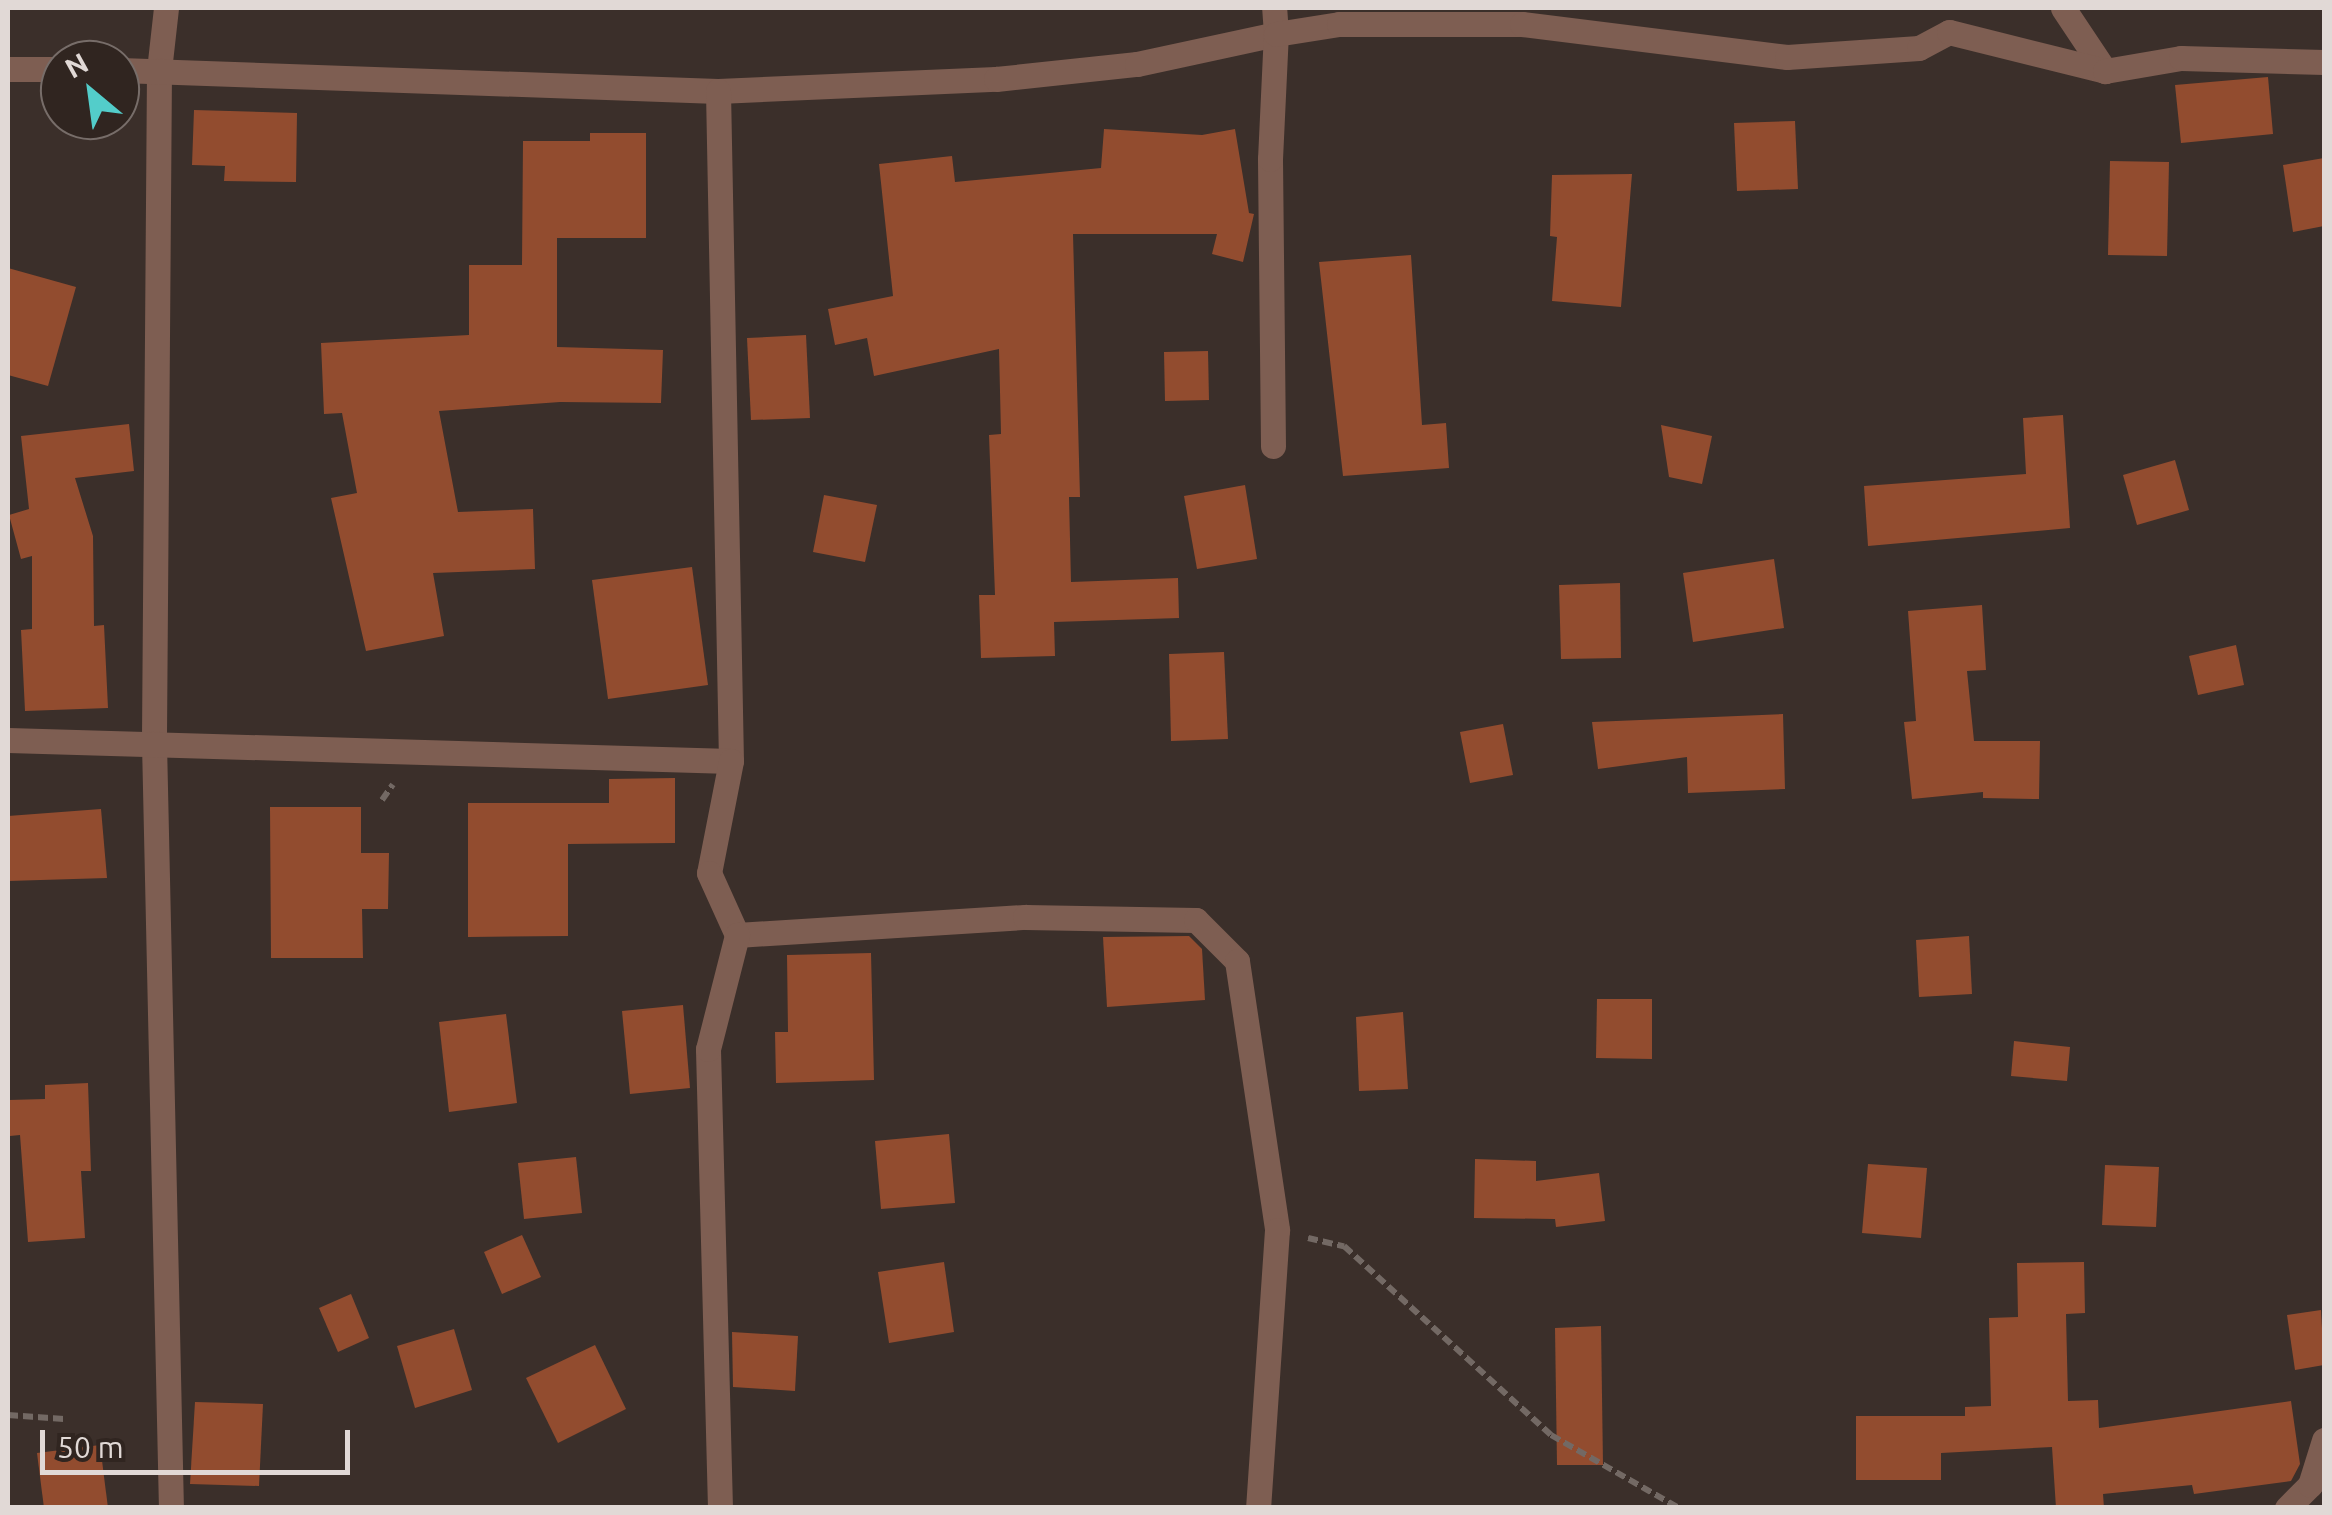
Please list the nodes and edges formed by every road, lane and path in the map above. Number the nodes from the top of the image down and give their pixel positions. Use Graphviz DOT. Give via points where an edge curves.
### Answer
graph roads {
  1 [pos="166,8"];
  2 [pos="1274,8"];
  3 [pos="2063,8"];
  4 [pos="1276,34"];
  5 [pos="2324,62"];
  6 [pos="8,69"];
  7 [pos="40,69"];
  8 [pos="140,70"];
  9 [pos="159,70"];
  10 [pos="2105,71"];
  11 [pos="718,91"];
  12 [pos="1274,446"];
  13 [pos="8,740"];
  14 [pos="154,742"];
  15 [pos="731,761"];
  16 [pos="737,935"];
  17 [pos="1277,1230"];
  18 [pos="8,1415"];
  19 [pos="64,1419"];
  20 [pos="2324,1440"];
  21 [pos="170,1508"];
  22 [pos="720,1508"];
  23 [pos="1258,1508"];
  24 [pos="1679,1508"];
  25 [pos="2286,1508"];
  1 -- 9 [label="street"];
  2 -- 4 [label="street"];
  3 -- 10 [label="street"];
  4 -- 10 [label="street" via="1340,24 1522,24 1788,57 1919,48 1950,32"];
  4 -- 11 [label="street" via="1137,64 1013,77"];
  4 -- 12 [label="street" via="1270,159"];
  5 -- 10 [label="street" via="2181,58"];
  6 -- 7 [label="street"];
  8 -- 9 [label="street"];
  9 -- 11 [label="street"];
  9 -- 14 [label="street"];
  11 -- 15 [label="street"];
  13 -- 14 [label="street"];
  14 -- 15 [label="street"];
  14 -- 21 [label="street"];
  15 -- 16 [label="street" via="709,872"];
  16 -- 17 [label="street" via="1025,917 1196,920 1237,960"];
  16 -- 22 [label="street" via="708,1049"];
  17 -- 23 [label="street"];
  17 -- 24 [label="path" via="1344,1246 1551,1435"];
  18 -- 19 [label="path"];
  20 -- 25 [label="street" via="2310,1485"];
}
